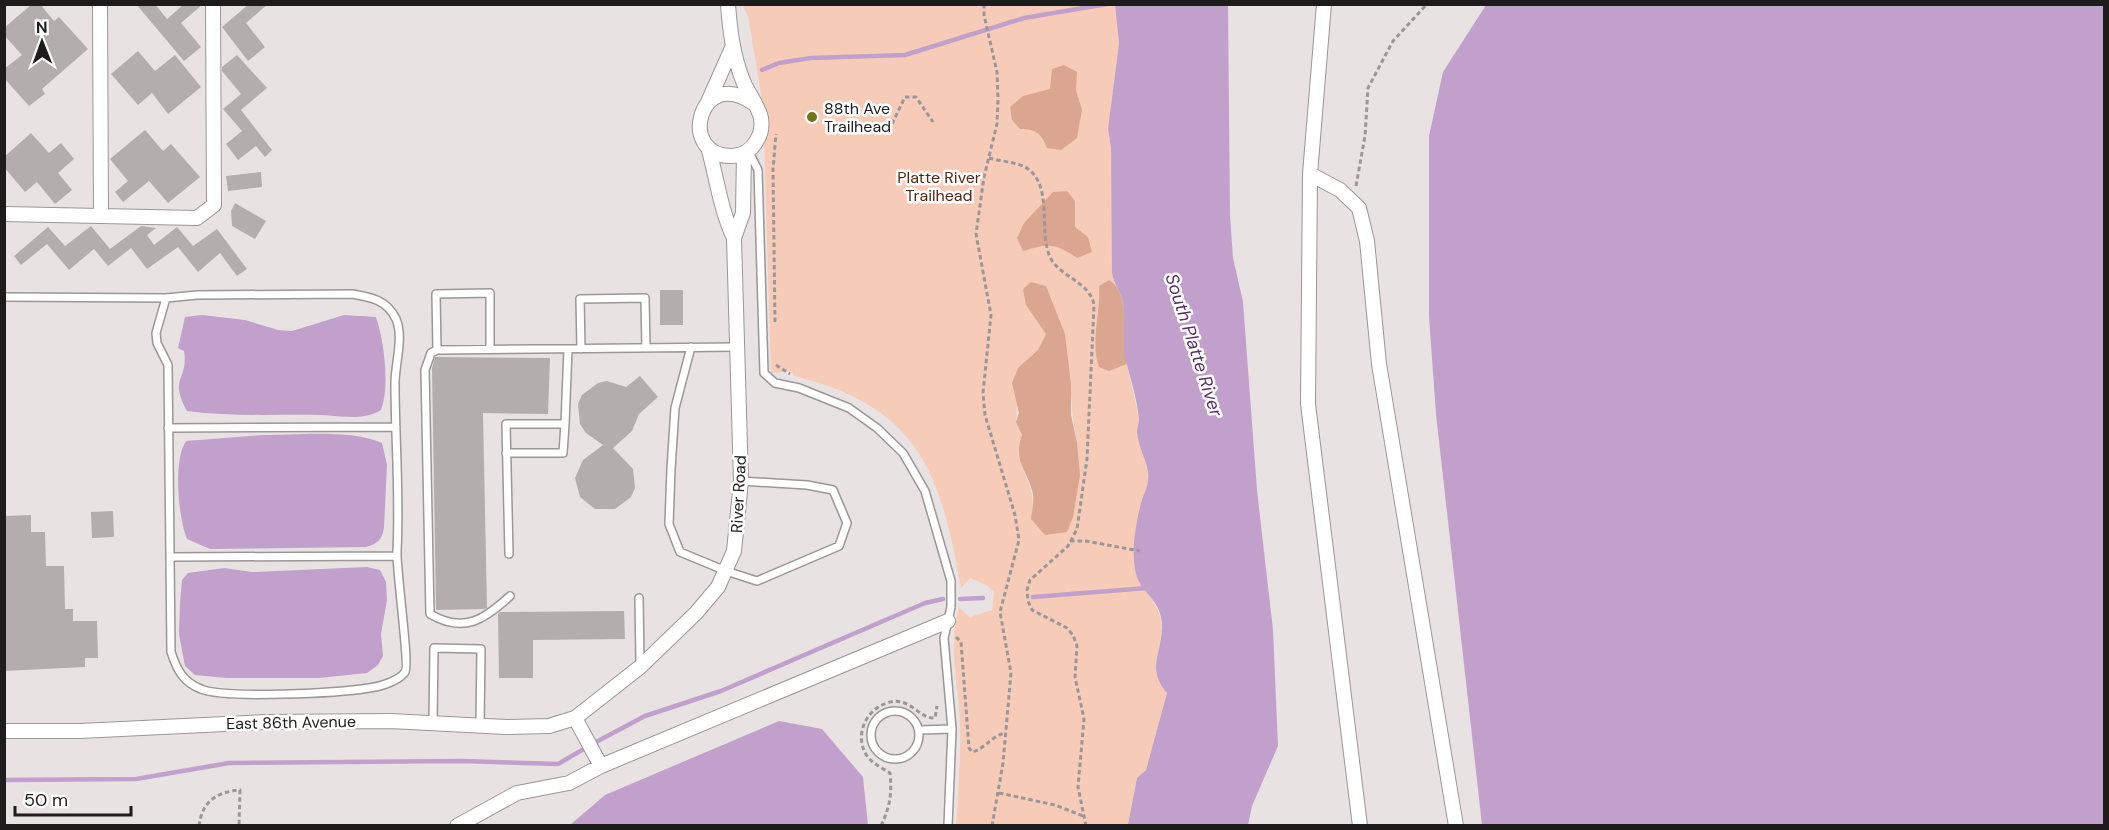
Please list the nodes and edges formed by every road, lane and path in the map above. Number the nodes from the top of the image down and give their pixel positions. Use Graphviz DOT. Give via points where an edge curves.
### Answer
graph roads {
  1 [pos="100,4"];
  2 [pos="213,4"];
  3 [pos="728,4"];
  4 [pos="984,4"];
  5 [pos="1324,4"];
  6 [pos="1427,4"];
  7 [pos="732,48"];
  8 [pos="708,102"];
  9 [pos="753,103"];
  10 [pos="933,122"];
  11 [pos="775,124"];
  12 [pos="892,124"];
  13 [pos="708,147"];
  14 [pos="746,152"];
  15 [pos="989,158"];
  16 [pos="1310,174"];
  17 [pos="1353,203"];
  18 [pos="4,214"];
  19 [pos="101,216"];
  20 [pos="734,238"];
  21 [pos="4,297"];
  22 [pos="166,298"];
  23 [pos="775,328"];
  24 [pos="691,347"];
  25 [pos="738,347"];
  26 [pos="646,348"];
  27 [pos="490,349"];
  28 [pos="568,349"];
  29 [pos="581,349"];
  30 [pos="437,350"];
  31 [pos="776,357"];
  32 [pos="791,375"];
  33 [pos="565,424"];
  34 [pos="396,427"];
  35 [pos="168,428"];
  36 [pos="506,453"];
  37 [pos="741,481"];
  38 [pos="1070,541"];
  39 [pos="1140,551"];
  40 [pos="509,554"];
  41 [pos="397,556"];
  42 [pos="171,557"];
  43 [pos="726,572"];
  44 [pos="510,596"];
  45 [pos="639,598"];
  46 [pos="949,614"];
  47 [pos="952,638"];
  48 [pos="640,666"];
  49 [pos="938,702"];
  50 [pos="434,722"];
  51 [pos="578,724"];
  52 [pos="480,725"];
  53 [pos="952,729"];
  54 [pos="919,730"];
  55 [pos="4,731"];
  56 [pos="1005,733"];
  57 [pos="601,766"];
  58 [pos="999,793"];
  59 [pos="1084,817"];
  60 [pos="199,825"];
  61 [pos="239,825"];
  62 [pos="457,825"];
  63 [pos="881,825"];
  64 [pos="948,825"];
  65 [pos="992,825"];
  66 [pos="1086,825"];
  67 [pos="1360,825"];
  68 [pos="1456,825"];
  1 -- 19 [label="street"];
  2 -- 19 [label="street" via="214,205 197,218"];
  3 -- 7 [label="street"];
  4 -- 15 [label="path" via="997,72 998,100"];
  5 -- 16 [label="street"];
  6 -- 17 [label="path" via="1393,40 1368,88 1365,136"];
  7 -- 8 [label="street"];
  7 -- 9 [label="street"];
  8 -- 9 [label="street" via="731,93"];
  8 -- 13 [label="street" via="699,125"];
  9 -- 14 [label="street" via="761,129"];
  10 -- 12 [label="path" via="916,97 905,97"];
  11 -- 23 [label="path"];
  13 -- 14 [label="street" via="725,156"];
  13 -- 20 [label="street, River Road" via="723,215"];
  14 -- 20 [label="street, River Road" via="743,213"];
  14 -- 46 [label="lane" via="758,170 764,374 775,383 849,408 903,453 925,491 951,588"];
  15 -- 38 [label="path" via="1025,167 1034,177 1040,190 1050,257 1092,296 1086,467 1081,511"];
  15 -- 56 [label="path" via="976,234 992,315 984,404 1019,540 1000,612 1011,673"];
  16 -- 17 [label="street" via="1340,190"];
  16 -- 67 [label="street" via="1308,404"];
  17 -- 68 [label="street" via="1359,208 1367,241 1379,364"];
  18 -- 19 [label="street"];
  20 -- 25 [label="street, River Road"];
  21 -- 22 [label="lane"];
  22 -- 34 [label="lane" via="273,294 373,297 389,307 397,322"];
  22 -- 35 [label="lane" via="156,333 168,365"];
  24 -- 25 [label="lane"];
  24 -- 26 [label="lane"];
  24 -- 43 [label="lane" via="675,408 669,524 680,552"];
  25 -- 37 [label="street, River Road"];
  26 -- 29 [label="lane"];
  26 -- 29 [label="lane" via="645,298 580,299"];
  27 -- 28 [label="lane"];
  27 -- 30 [label="lane"];
  27 -- 30 [label="lane" via="490,293 436,294"];
  28 -- 29 [label="lane"];
  28 -- 33 [label="lane"];
  30 -- 44 [label="lane" via="431,352 425,370 430,614 471,623 482,620"];
  31 -- 32 [label="path" via="776,367"];
  33 -- 36 [label="lane" via="563,453"];
  33 -- 36 [label="lane" via="506,424"];
  34 -- 35 [label="lane"];
  34 -- 41 [label="lane" via="400,486"];
  35 -- 42 [label="lane"];
  36 -- 40 [label="lane"];
  37 -- 43 [label="street, River Road" via="737,535"];
  37 -- 43 [label="lane" via="833,490 847,523 839,546 757,581"];
  38 -- 39 [label="path"];
  38 -- 59 [label="path" via="1030,580 1028,601 1040,616 1067,628 1077,646 1075,677 1084,719 1078,787"];
  41 -- 42 [label="lane"];
  41 -- 42 [label="lane" via="408,665 405,673 371,688 258,693 203,690 177,671 169,627"];
  43 -- 48 [label="street, River Road" via="696,613"];
  45 -- 48 [label="lane"];
  46 -- 53 [label="lane" via="944,638"];
  46 -- 57 [label="street"];
  47 -- 56 [label="path" via="962,642 969,748 972,752 978,750"];
  48 -- 51 [label="street, River Road"];
  49 -- 63 [label="path" via="935,718 897,701 879,706 865,721 861,744 867,756 890,773 890,807"];
  50 -- 52 [label="street, East 86th Avenue"];
  50 -- 52 [label="lane" via="434,648 481,649"];
  50 -- 55 [label="street, East 86th Avenue" via="266,722"];
  51 -- 52 [label="street, East 86th Avenue"];
  51 -- 57 [label="street"];
  53 -- 54 [label="lane"];
  53 -- 64 [label="lane"];
  54 -- 54 [label="lane" via="903,712 887,712 874,722 873,747 885,758 902,759 915,750"];
  56 -- 58 [label="path"];
  57 -- 62 [label="street" via="569,783 518,793"];
  58 -- 59 [label="path"];
  58 -- 65 [label="path"];
  59 -- 66 [label="path"];
  60 -- 61 [label="path" via="203,808 214,796 240,790"];
}
